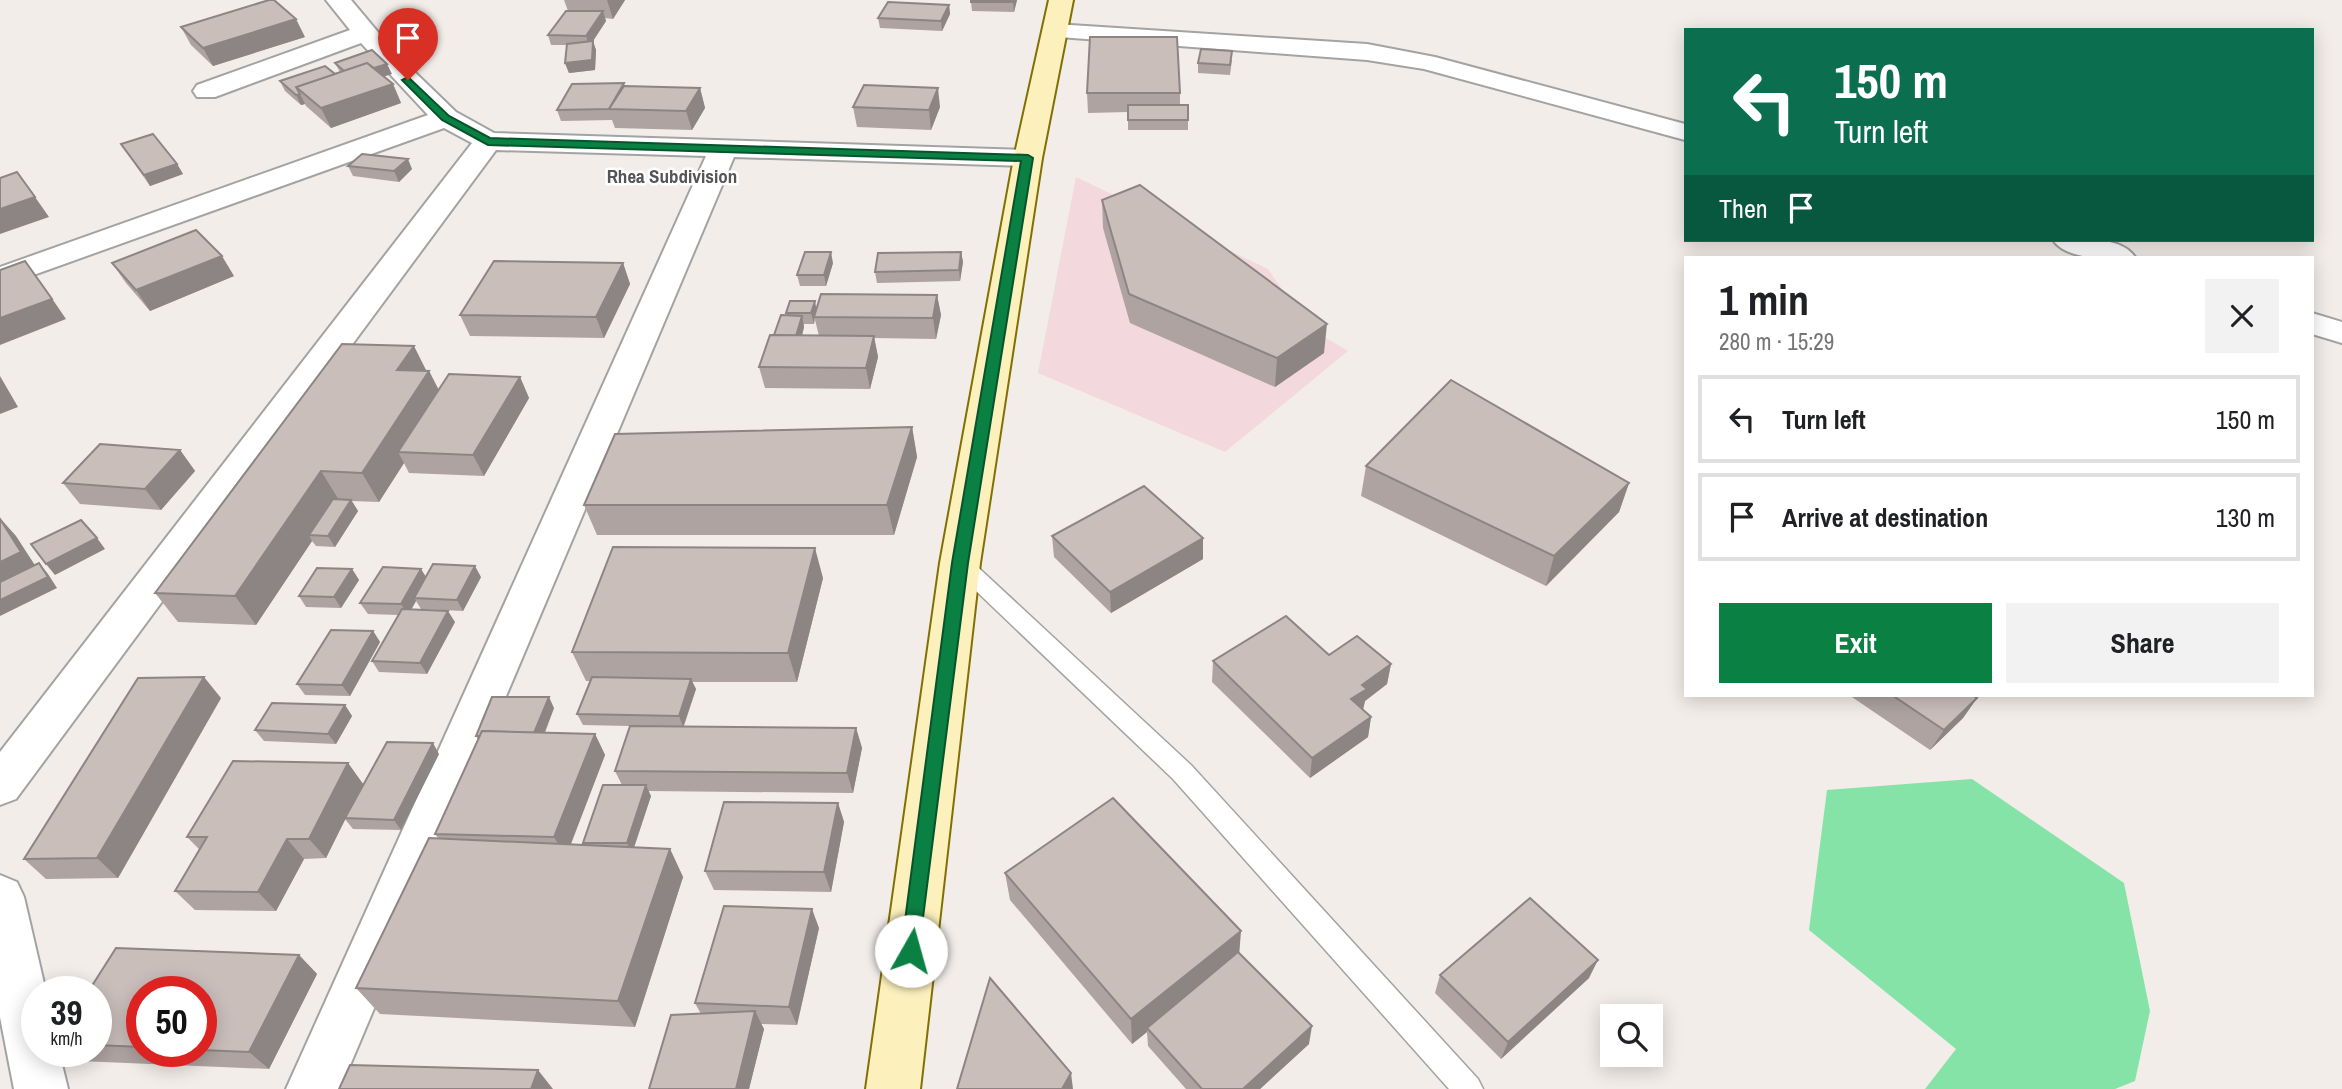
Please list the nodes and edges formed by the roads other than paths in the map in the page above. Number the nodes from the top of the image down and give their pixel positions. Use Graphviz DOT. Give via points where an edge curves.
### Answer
graph roads {
  1 [pos="338,0"];
  2 [pos="1058,16"];
  3 [pos="367,32"];
  4 [pos="206,91"];
  5 [pos="446,118"];
  6 [pos="1684,132"];
  7 [pos="488,141"];
  8 [pos="723,150"];
  9 [pos="1028,158"];
  10 [pos="2074,242"];
  11 [pos="2117,256"];
  12 [pos="0,278"];
  13 [pos="2314,324"];
  14 [pos="2342,333"];
  15 [pos="960,563"];
  16 [pos="0,786"];
  17 [pos="0,897"];
  18 [pos="41,1089"];
  19 [pos="313,1089"];
  20 [pos="893,1089"];
  21 [pos="1468,1089"];
  1 -- 3 [label="street"];
  2 -- 6 [label="street" via="1426,62"];
  2 -- 9 [label="main road"];
  3 -- 4 [label="street"];
  3 -- 5 [label="street"];
  5 -- 7 [label="street"];
  5 -- 12 [label="street"];
  7 -- 8 [label="street"];
  7 -- 16 [label="street"];
  8 -- 9 [label="street"];
  8 -- 19 [label="street"];
  9 -- 15 [label="main road"];
  10 -- 11 [label="street"];
  13 -- 14 [label="street"];
  15 -- 20 [label="main road"];
  15 -- 21 [label="lane" via="1182,772"];
  17 -- 18 [label="street"];
}
